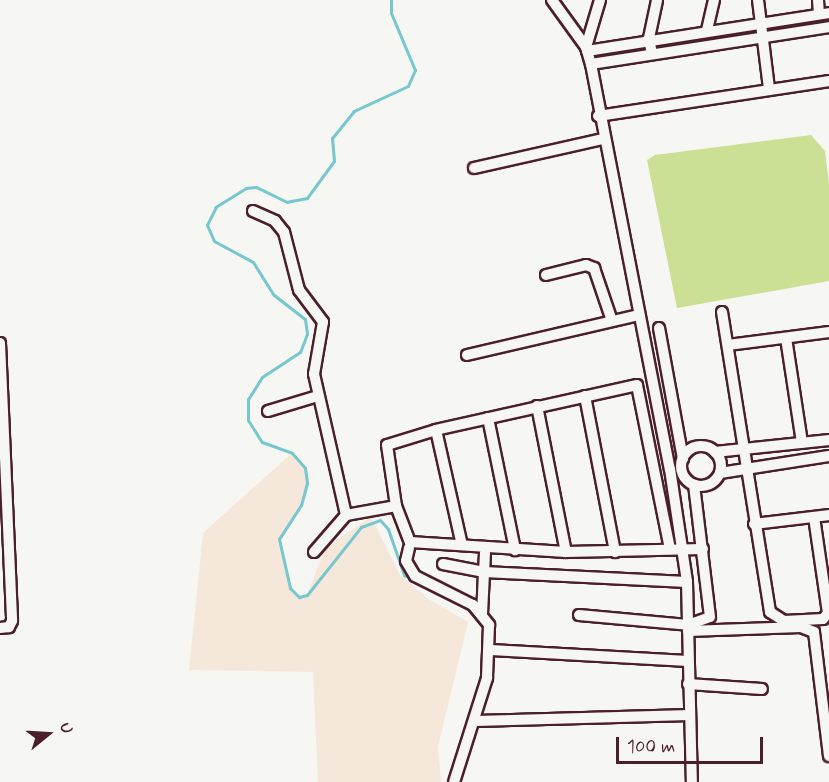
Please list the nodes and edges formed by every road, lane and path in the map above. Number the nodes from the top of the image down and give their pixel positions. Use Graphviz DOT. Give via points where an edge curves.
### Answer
graph roads {
  1 [pos="552,0"];
  2 [pos="600,0"];
  3 [pos="657,0"];
  4 [pos="714,0"];
  5 [pos="758,0"];
  6 [pos="818,0"];
  7 [pos="824,14"];
  8 [pos="760,23"];
  9 [pos="829,27"];
  10 [pos="707,30"];
  11 [pos="762,37"];
  12 [pos="649,38"];
  13 [pos="586,49"];
  14 [pos="652,54"];
  15 [pos="591,64"];
  16 [pos="829,81"];
  17 [pos="769,88"];
  18 [pos="598,116"];
  19 [pos="603,139"];
  20 [pos="474,168"];
  21 [pos="253,211"];
  22 [pos="546,274"];
  23 [pos="722,312"];
  24 [pos="639,315"];
  25 [pos="612,321"];
  26 [pos="658,328"];
  27 [pos="829,332"];
  28 [pos="786,338"];
  29 [pos="0,343"];
  30 [pos="662,343"];
  31 [pos="728,345"];
  32 [pos="646,346"];
  33 [pos="467,355"];
  34 [pos="318,396"];
  35 [pos="585,396"];
  36 [pos="537,406"];
  37 [pos="268,411"];
  38 [pos="489,418"];
  39 [pos="436,430"];
  40 [pos="829,440"];
  41 [pos="802,443"];
  42 [pos="745,450"];
  43 [pos="715,452"];
  44 [pos="829,456"];
  45 [pos="682,464"];
  46 [pos="748,468"];
  47 [pos="670,469"];
  48 [pos="720,473"];
  49 [pos="694,485"];
  50 [pos="396,506"];
  51 [pos="346,515"];
  52 [pos="829,515"];
  53 [pos="814,517"];
  54 [pos="754,524"];
  55 [pos="462,545"];
  56 [pos="409,548"];
  57 [pos="670,549"];
  58 [pos="682,549"];
  59 [pos="703,549"];
  60 [pos="515,550"];
  61 [pos="314,552"];
  62 [pos="566,552"];
  63 [pos="615,552"];
  64 [pos="485,553"];
  65 [pos="443,564"];
  66 [pos="484,572"];
  67 [pos="687,582"];
  68 [pos="482,614"];
  69 [pos="579,615"];
  70 [pos="0,628"];
  71 [pos="688,628"];
  72 [pos="491,650"];
  73 [pos="824,657"];
  74 [pos="688,661"];
  75 [pos="688,684"];
  76 [pos="762,689"];
  77 [pos="690,715"];
  78 [pos="476,721"];
  79 [pos="829,756"];
  80 [pos="454,782"];
  81 [pos="692,782"];
  1 -- 13 [label="street"];
  2 -- 13 [label="street"];
  3 -- 12 [label="street"];
  4 -- 10 [label="street"];
  5 -- 8 [label="street"];
  6 -- 7 [label="street"];
  7 -- 8 [label="street"];
  8 -- 10 [label="street"];
  8 -- 11 [label="street"];
  9 -- 11 [label="street"];
  10 -- 12 [label="street"];
  11 -- 14 [label="street"];
  11 -- 17 [label="street"];
  12 -- 13 [label="street"];
  12 -- 14 [label="street"];
  13 -- 15 [label="street"];
  14 -- 15 [label="street"];
  15 -- 18 [label="street"];
  16 -- 17 [label="street"];
  17 -- 18 [label="street"];
  18 -- 19 [label="street"];
  19 -- 20 [label="street"];
  19 -- 24 [label="street"];
  21 -- 34 [label="street" via="275,221 284,232 298,290 323,322 314,374"];
  22 -- 25 [label="street" via="586,265 594,268"];
  23 -- 31 [label="street"];
  24 -- 25 [label="street"];
  24 -- 32 [label="street"];
  25 -- 33 [label="street"];
  26 -- 30 [label="street"];
  27 -- 28 [label="street"];
  28 -- 31 [label="street"];
  28 -- 41 [label="street"];
  29 -- 70 [label="street" via="12,621 9,627"];
  30 -- 32 [label="street"];
  30 -- 45 [label="street"];
  31 -- 42 [label="street"];
  32 -- 47 [label="street"];
  34 -- 37 [label="street"];
  34 -- 51 [label="street"];
  35 -- 36 [label="street"];
  35 -- 57 [label="street" via="640,387"];
  35 -- 63 [label="street"];
  36 -- 38 [label="street"];
  36 -- 62 [label="street"];
  38 -- 39 [label="street"];
  38 -- 60 [label="street"];
  39 -- 50 [label="street" via="387,445"];
  39 -- 55 [label="street"];
  40 -- 41 [label="street"];
  41 -- 42 [label="street"];
  42 -- 43 [label="street"];
  42 -- 46 [label="street"];
  43 -- 45 [label="street" via="700,446 687,453"];
  43 -- 48 [label="street"];
  44 -- 46 [label="street"];
  45 -- 47 [label="street"];
  45 -- 49 [label="street"];
  46 -- 48 [label="street"];
  46 -- 54 [label="street"];
  47 -- 58 [label="street"];
  48 -- 49 [label="street" via="709,484"];
  49 -- 59 [label="street"];
  50 -- 51 [label="street"];
  50 -- 55 [label="street" via="410,542"];
  51 -- 61 [label="street"];
  52 -- 53 [label="street"];
  53 -- 54 [label="street"];
  53 -- 54 [label="street" via="828,614 823,619 784,621 770,612"];
  55 -- 60 [label="street"];
  56 -- 68 [label="street" via="406,561 415,576"];
  57 -- 58 [label="street"];
  57 -- 63 [label="street"];
  58 -- 59 [label="street"];
  58 -- 67 [label="street"];
  59 -- 71 [label="street" via="710,617"];
  60 -- 62 [label="street"];
  62 -- 63 [label="street"];
  64 -- 66 [label="street"];
  65 -- 66 [label="street"];
  66 -- 67 [label="street"];
  66 -- 68 [label="street"];
  67 -- 71 [label="street"];
  68 -- 72 [label="street" via="489,626"];
  69 -- 71 [label="street"];
  71 -- 73 [label="street" via="808,627"];
  71 -- 74 [label="street"];
  72 -- 74 [label="street"];
  72 -- 78 [label="street"];
  73 -- 79 [label="street"];
  74 -- 75 [label="street"];
  75 -- 76 [label="street"];
  75 -- 77 [label="street"];
  77 -- 78 [label="street"];
  77 -- 81 [label="street"];
  78 -- 80 [label="street"];
}
